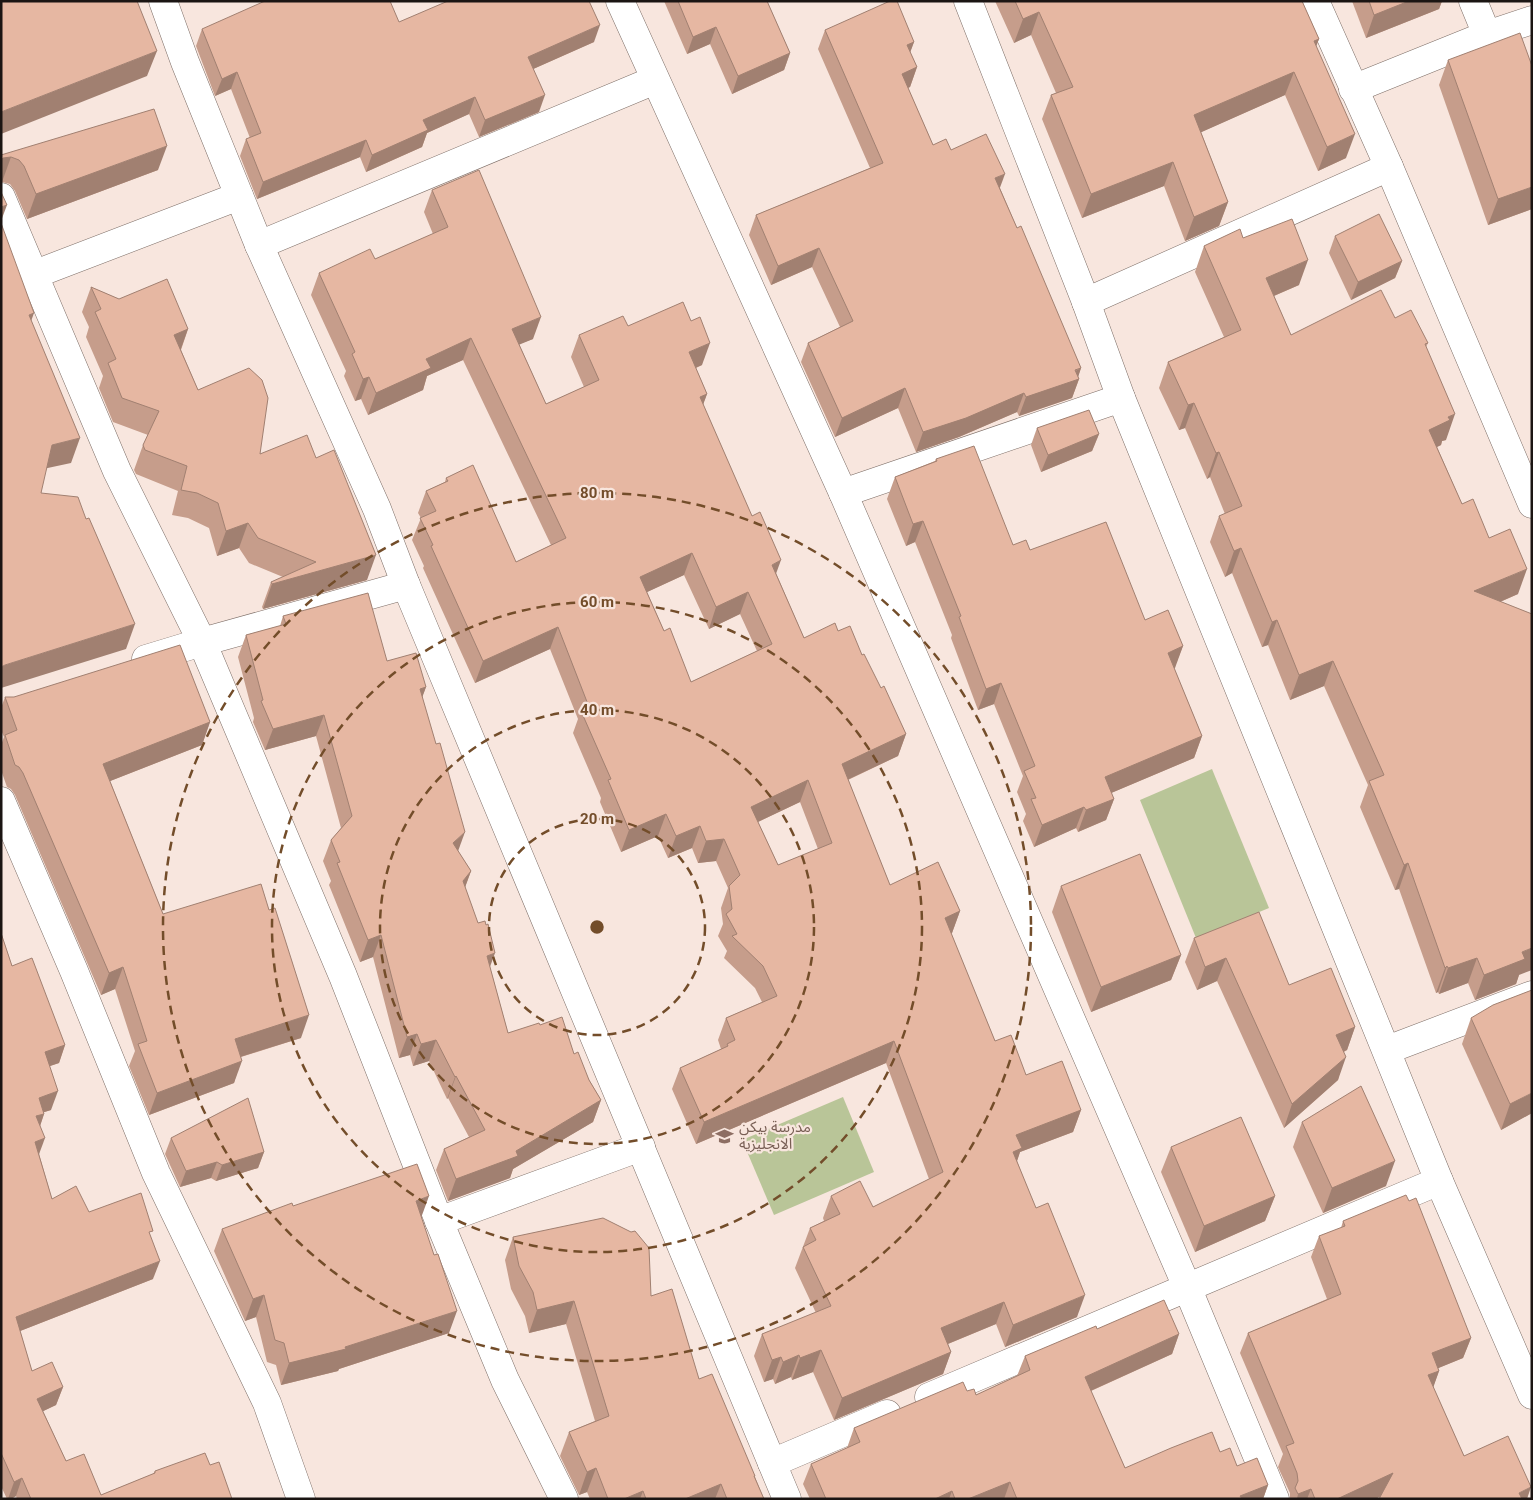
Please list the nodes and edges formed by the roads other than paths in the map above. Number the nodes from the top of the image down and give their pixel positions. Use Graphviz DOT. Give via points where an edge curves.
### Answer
graph roads {
  1 [pos="163,1"];
  2 [pos="620,1"];
  3 [pos="968,1"];
  4 [pos="1315,1"];
  5 [pos="1473,1"];
  6 [pos="1532,20"];
  7 [pos="1487,35"];
  8 [pos="655,80"];
  9 [pos="1353,89"];
  10 [pos="1389,167"];
  11 [pos="239,196"];
  12 [pos="1,197"];
  13 [pos="259,244"];
  14 [pos="33,275"];
  15 [pos="1086,302"];
  16 [pos="1122,398"];
  17 [pos="843,493"];
  18 [pos="1530,494"];
  19 [pos="406,585"];
  20 [pos="202,642"];
  21 [pos="120,668"];
  22 [pos="1,801"];
  23 [pos="1532,994"];
  24 [pos="1387,1050"];
  25 [pos="641,1147"];
  26 [pos="1439,1181"];
  27 [pos="439,1221"];
  28 [pos="1187,1287"];
  29 [pos="1532,1394"];
  30 [pos="772,1463"];
  31 [pos="302,1499"];
  32 [pos="564,1499"];
  33 [pos="787,1499"];
  34 [pos="1275,1499"];
  1 -- 11 [label="street" via="184,62"];
  2 -- 8 [label="street"];
  3 -- 15 [label="street"];
  4 -- 9 [label="street"];
  5 -- 7 [label="street"];
  6 -- 7 [label="street"];
  7 -- 9 [label="street"];
  8 -- 13 [label="street"];
  8 -- 17 [label="street"];
  9 -- 10 [label="street"];
  10 -- 15 [label="street"];
  10 -- 18 [label="street"];
  11 -- 13 [label="street"];
  11 -- 14 [label="street"];
  12 -- 14 [label="street"];
  13 -- 19 [label="street" via="377,508"];
  14 -- 20 [label="street" via="117,471"];
  15 -- 16 [label="street"];
  16 -- 17 [label="street"];
  16 -- 24 [label="street"];
  17 -- 28 [label="street"];
  19 -- 20 [label="street"];
  19 -- 25 [label="street"];
  20 -- 21 [label="street"];
  20 -- 27 [label="street" via="343,976"];
  22 -- 31 [label="street" via="156,1173 267,1403"];
  23 -- 24 [label="street"];
  24 -- 26 [label="street"];
  25 -- 27 [label="street"];
  25 -- 30 [label="street"];
  26 -- 28 [label="street"];
  26 -- 29 [label="street"];
  27 -- 32 [label="street" via="505,1380"];
  28 -- 30 [label="street"];
  28 -- 34 [label="street"];
  30 -- 33 [label="street"];
}
